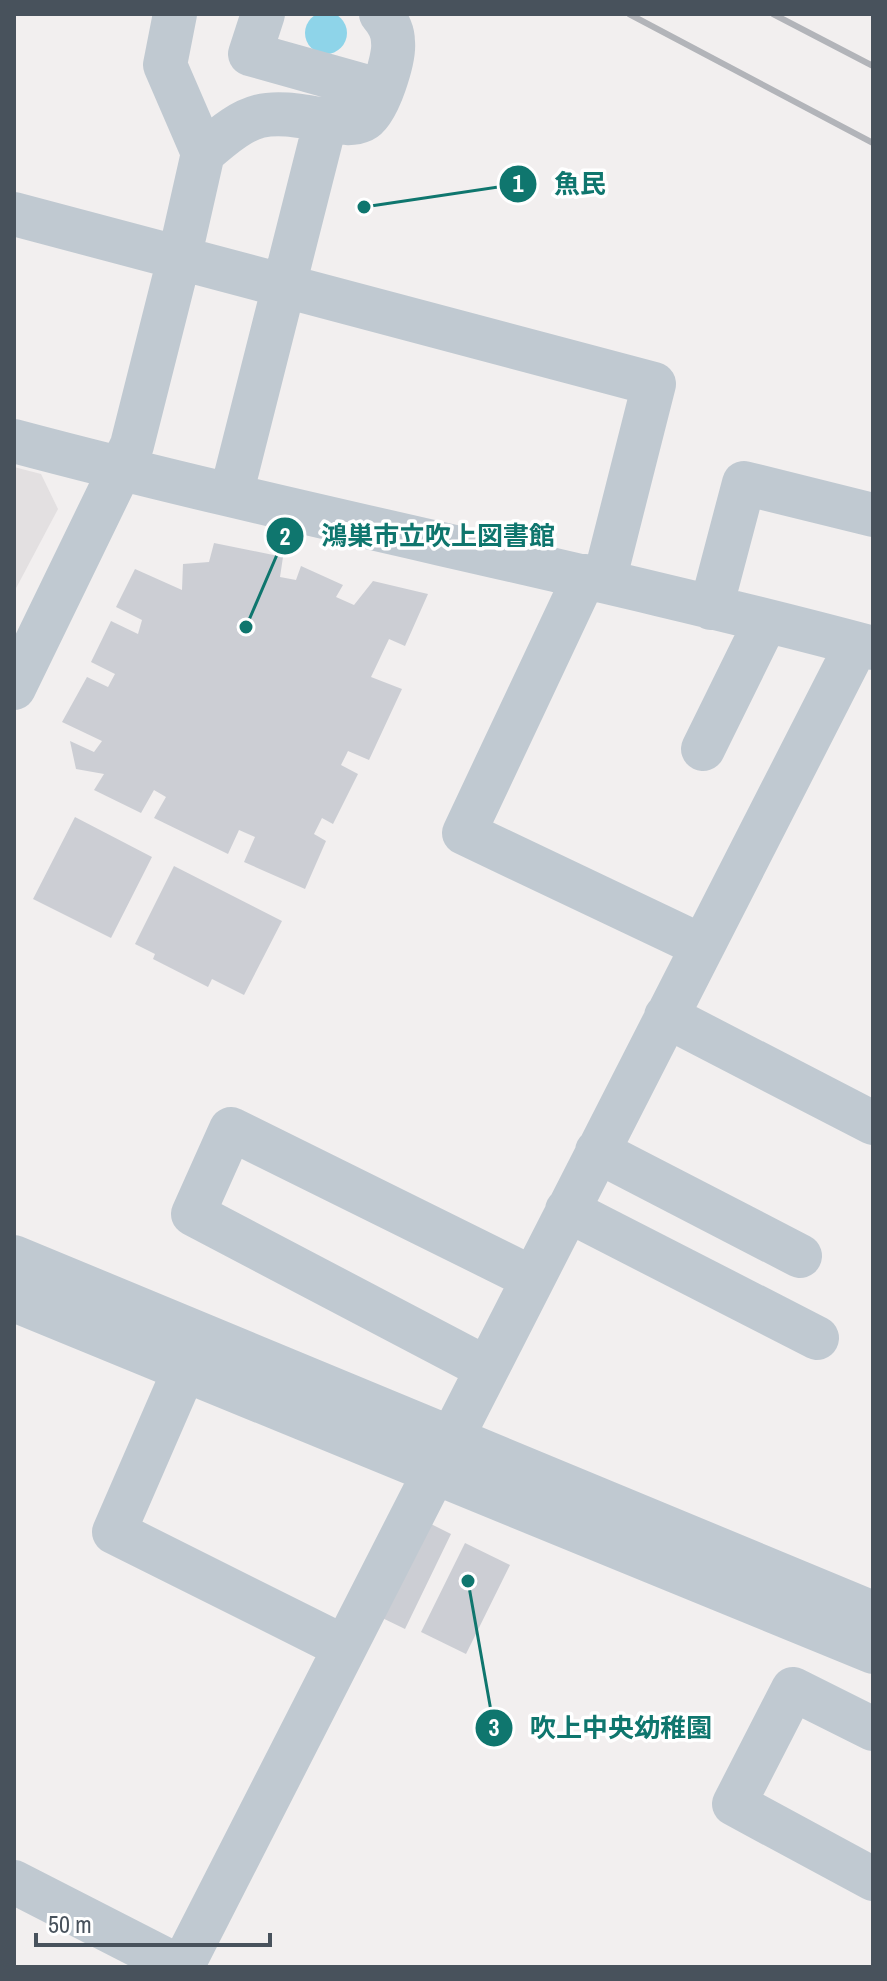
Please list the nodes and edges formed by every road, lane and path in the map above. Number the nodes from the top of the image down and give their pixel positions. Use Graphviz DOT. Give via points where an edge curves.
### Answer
graph roads {
  1 [pos="175,14"];
  2 [pos="263,14"];
  3 [pos="381,14"];
  4 [pos="382,91"];
  5 [pos="326,120"];
  6 [pos="203,153"];
  7 [pos="14,214"];
  8 [pos="179,259"];
  9 [pos="283,287"];
  10 [pos="14,441"];
  11 [pos="122,470"];
  12 [pos="231,495"];
  13 [pos="873,515"];
  14 [pos="595,578"];
  15 [pos="711,608"];
  16 [pos="766,621"];
  17 [pos="865,646"];
  18 [pos="14,688"];
  19 [pos="703,749"];
  20 [pos="702,946"];
  21 [pos="666,1016"];
  22 [pos="873,1123"];
  23 [pos="597,1151"];
  24 [pos="567,1210"];
  25 [pos="800,1256"];
  26 [pos="14,1257"];
  27 [pos="532,1278"];
  28 [pos="14,1300"];
  29 [pos="817,1338"];
  30 [pos="486,1368"];
  31 [pos="184,1371"];
  32 [pos="441,1455"];
  33 [pos="873,1613"];
  34 [pos="344,1647"];
  35 [pos="873,1652"];
  36 [pos="873,1729"];
  37 [pos="873,1879"];
  38 [pos="14,1882"];
  39 [pos="181,1967"];
  1 -- 6 [label="street" via="165,65"];
  2 -- 4 [label="street" via="250,54"];
  3 -- 4 [label="street" via="394,44"];
  4 -- 5 [label="street" via="367,119 351,124"];
  5 -- 6 [label="street" via="276,112 251,117"];
  5 -- 9 [label="street"];
  6 -- 8 [label="street"];
  7 -- 8 [label="street"];
  8 -- 9 [label="street"];
  8 -- 11 [label="street"];
  9 -- 12 [label="street"];
  9 -- 14 [label="street" via="654,384"];
  10 -- 11 [label="street"];
  11 -- 12 [label="street"];
  11 -- 18 [label="street"];
  12 -- 14 [label="street"];
  13 -- 15 [label="street" via="744,483"];
  14 -- 15 [label="street"];
  14 -- 20 [label="street" via="464,833"];
  15 -- 16 [label="street"];
  16 -- 17 [label="street"];
  16 -- 19 [label="street"];
  17 -- 20 [label="street"];
  20 -- 21 [label="street"];
  21 -- 22 [label="street"];
  21 -- 23 [label="street"];
  23 -- 24 [label="street"];
  23 -- 25 [label="street"];
  24 -- 27 [label="street"];
  24 -- 29 [label="street"];
  26 -- 32 [label="street"];
  27 -- 30 [label="street"];
  27 -- 30 [label="street" via="231,1129 193,1214"];
  28 -- 31 [label="street"];
  30 -- 32 [label="street"];
  31 -- 32 [label="street"];
  31 -- 34 [label="street" via="114,1532"];
  32 -- 33 [label="street"];
  32 -- 34 [label="street"];
  32 -- 35 [label="street"];
  34 -- 39 [label="street"];
  36 -- 37 [label="street" via="793,1689 734,1804"];
  38 -- 39 [label="street"];
}
